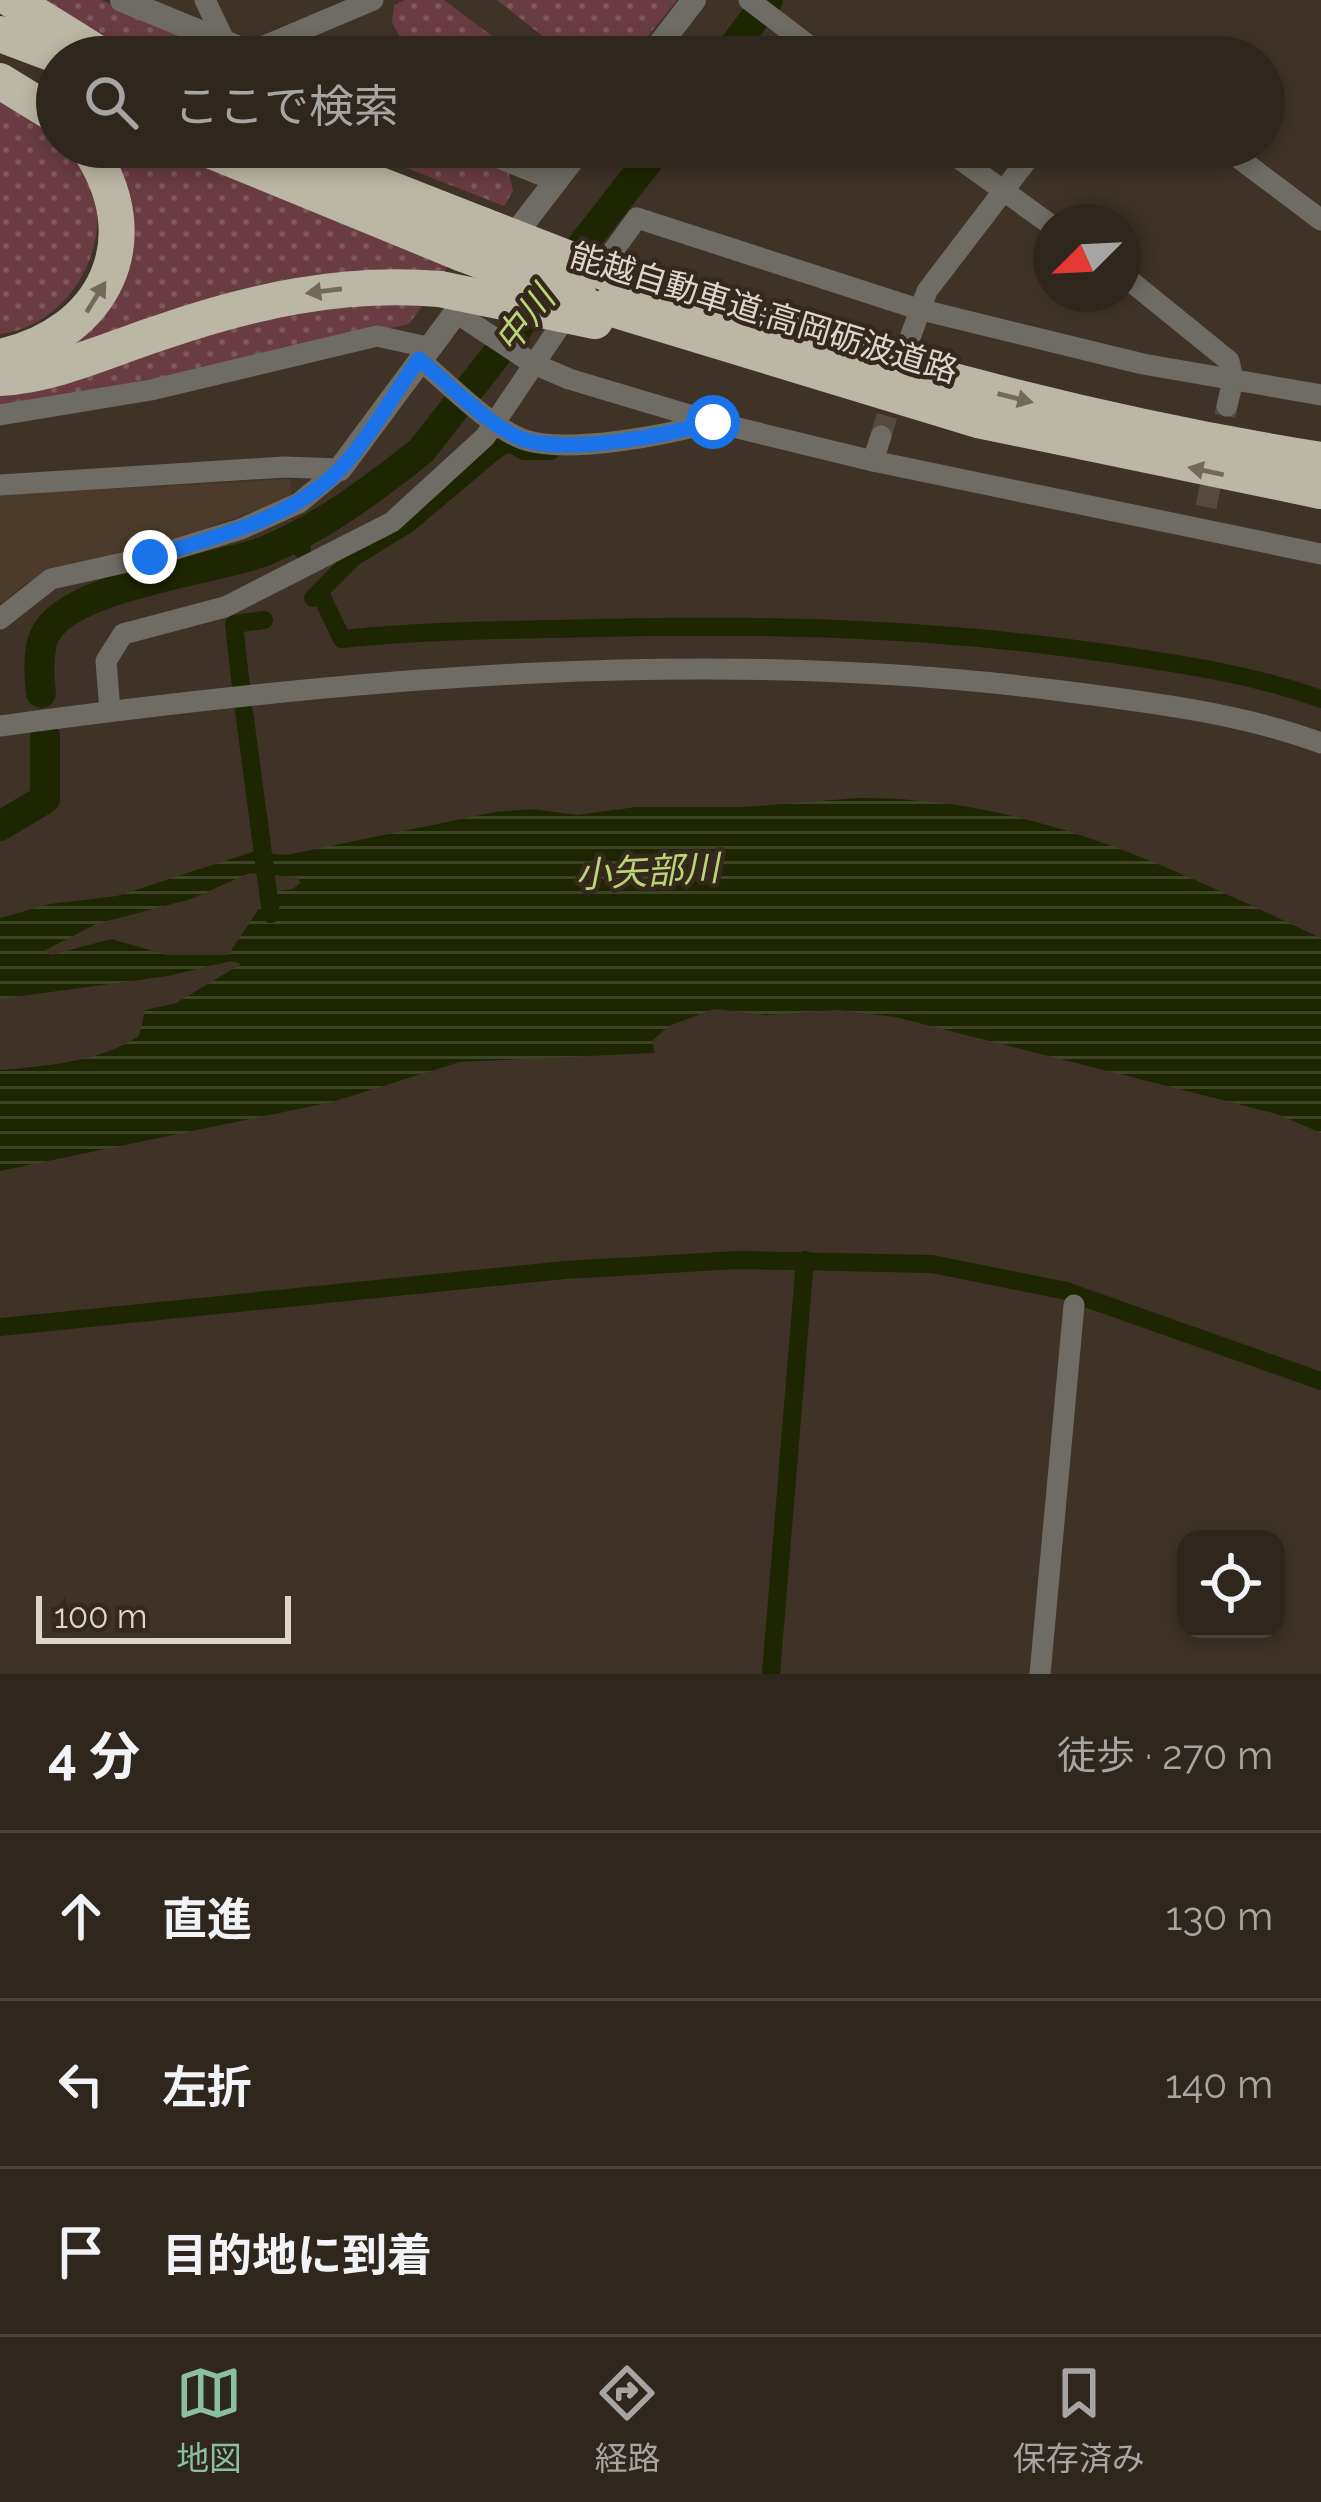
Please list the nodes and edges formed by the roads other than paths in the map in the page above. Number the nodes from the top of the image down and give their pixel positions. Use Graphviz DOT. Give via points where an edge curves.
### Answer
graph roads {
  1 [pos="12,0"];
  2 [pos="122,0"];
  3 [pos="205,0"];
  4 [pos="373,0"];
  5 [pos="694,0"];
  6 [pos="749,0"];
  7 [pos="0,34"];
  8 [pos="70,36"];
  9 [pos="210,36"];
  10 [pos="222,36"];
  11 [pos="296,36"];
  12 [pos="666,36"];
  13 [pos="796,36"];
  14 [pos="36,48"];
  15 [pos="0,68"];
  16 [pos="0,81"];
  17 [pos="36,81"];
  18 [pos="36,103"];
  19 [pos="99,168"];
  20 [pos="263,168"];
  21 [pos="326,168"];
  22 [pos="344,168"];
  23 [pos="528,168"];
  24 [pos="566,168"];
  25 [pos="971,168"];
  26 [pos="1021,168"];
  27 [pos="1252,168"];
  28 [pos="557,180"];
  29 [pos="1004,192"];
  30 [pos="1033,212"];
  31 [pos="1321,220"];
  32 [pos="473,240"];
  33 [pos="1141,290"];
  34 [pos="608,302"];
  35 [pos="457,308"];
  36 [pos="918,309"];
  37 [pos="911,335"];
  38 [pos="423,353"];
  39 [pos="0,356"];
  40 [pos="528,360"];
  41 [pos="0,378"];
  42 [pos="1233,380"];
  43 [pos="1321,395"];
  44 [pos="1227,406"];
  45 [pos="0,415"];
  46 [pos="488,415"];
  47 [pos="713,422"];
  48 [pos="881,436"];
  49 [pos="1321,460"];
  50 [pos="873,461"];
  51 [pos="340,469"];
  52 [pos="0,485"];
  53 [pos="1321,491"];
  54 [pos="1206,507"];
  55 [pos="1201,531"];
  56 [pos="1321,554"];
  57 [pos="0,619"];
  58 [pos="110,711"];
  59 [pos="0,726"];
  60 [pos="1321,743"];
  61 [pos="1074,1305"];
  62 [pos="1040,1674"];
  1 -- 8 [label="highway"];
  2 -- 9 [label="street"];
  3 -- 10 [label="street"];
  4 -- 11 [label="street"];
  5 -- 12 [label="street"];
  6 -- 13 [label="street"];
  7 -- 14 [label="highway"];
  15 -- 17 [label="highway"];
  16 -- 18 [label="highway"];
  39 -- 19 [label="highway, one-way" via="65,331 111,271 116,216"];
  20 -- 32 [label="highway, 能越自動車道;高岡砺波道路"];
  21 -- 32 [label="highway, 能越自動車道;高岡砺波道路"];
  22 -- 32 [label="highway"];
  23 -- 28 [label="street"];
  24 -- 28 [label="street"];
  25 -- 29 [label="street"];
  26 -- 29 [label="street"];
  27 -- 31 [label="street"];
  28 -- 35 [label="street"];
  29 -- 30 [label="street"];
  29 -- 36 [label="street"];
  32 -- 34 [label="highway, 能越自動車道;高岡砺波道路, bridge"];
  33 -- 42 [label="street" via="1229,361"];
  34 -- 35 [label="highway, bridge"];
  34 -- 49 [label="highway, 能越自動車道;高岡砺波道路, one-way" via="1114,422"];
  53 -- 34 [label="highway, 能越自動車道;高岡砺波道路, one-way" via="782,375"];
  35 -- 38 [label="street"];
  35 -- 40 [label="street"];
  35 -- 41 [label="highway, one-way" via="379,286 276,298 62,367"];
  36 -- 37 [label="street"];
  36 -- 40 [label="street" via="638,218"];
  36 -- 42 [label="street"];
  38 -- 45 [label="street" via="376,336 151,390"];
  38 -- 46 [label="street"];
  38 -- 51 [label="street"];
  40 -- 46 [label="street"];
  40 -- 47 [label="street"];
  42 -- 43 [label="street"];
  42 -- 44 [label="street"];
  46 -- 47 [label="street" via="525,440 578,442"];
  46 -- 58 [label="street" via="485,437 392,522 225,607 123,634 106,661"];
  47 -- 50 [label="street"];
  48 -- 50 [label="street"];
  50 -- 55 [label="street"];
  51 -- 52 [label="street"];
  51 -- 57 [label="street" via="299,503 241,529 52,579"];
  54 -- 55 [label="street"];
  55 -- 56 [label="street"];
  58 -- 59 [label="street"];
  58 -- 60 [label="street" via="392,682 845,670 1134,700"];
  61 -- 62 [label="street"];
}
